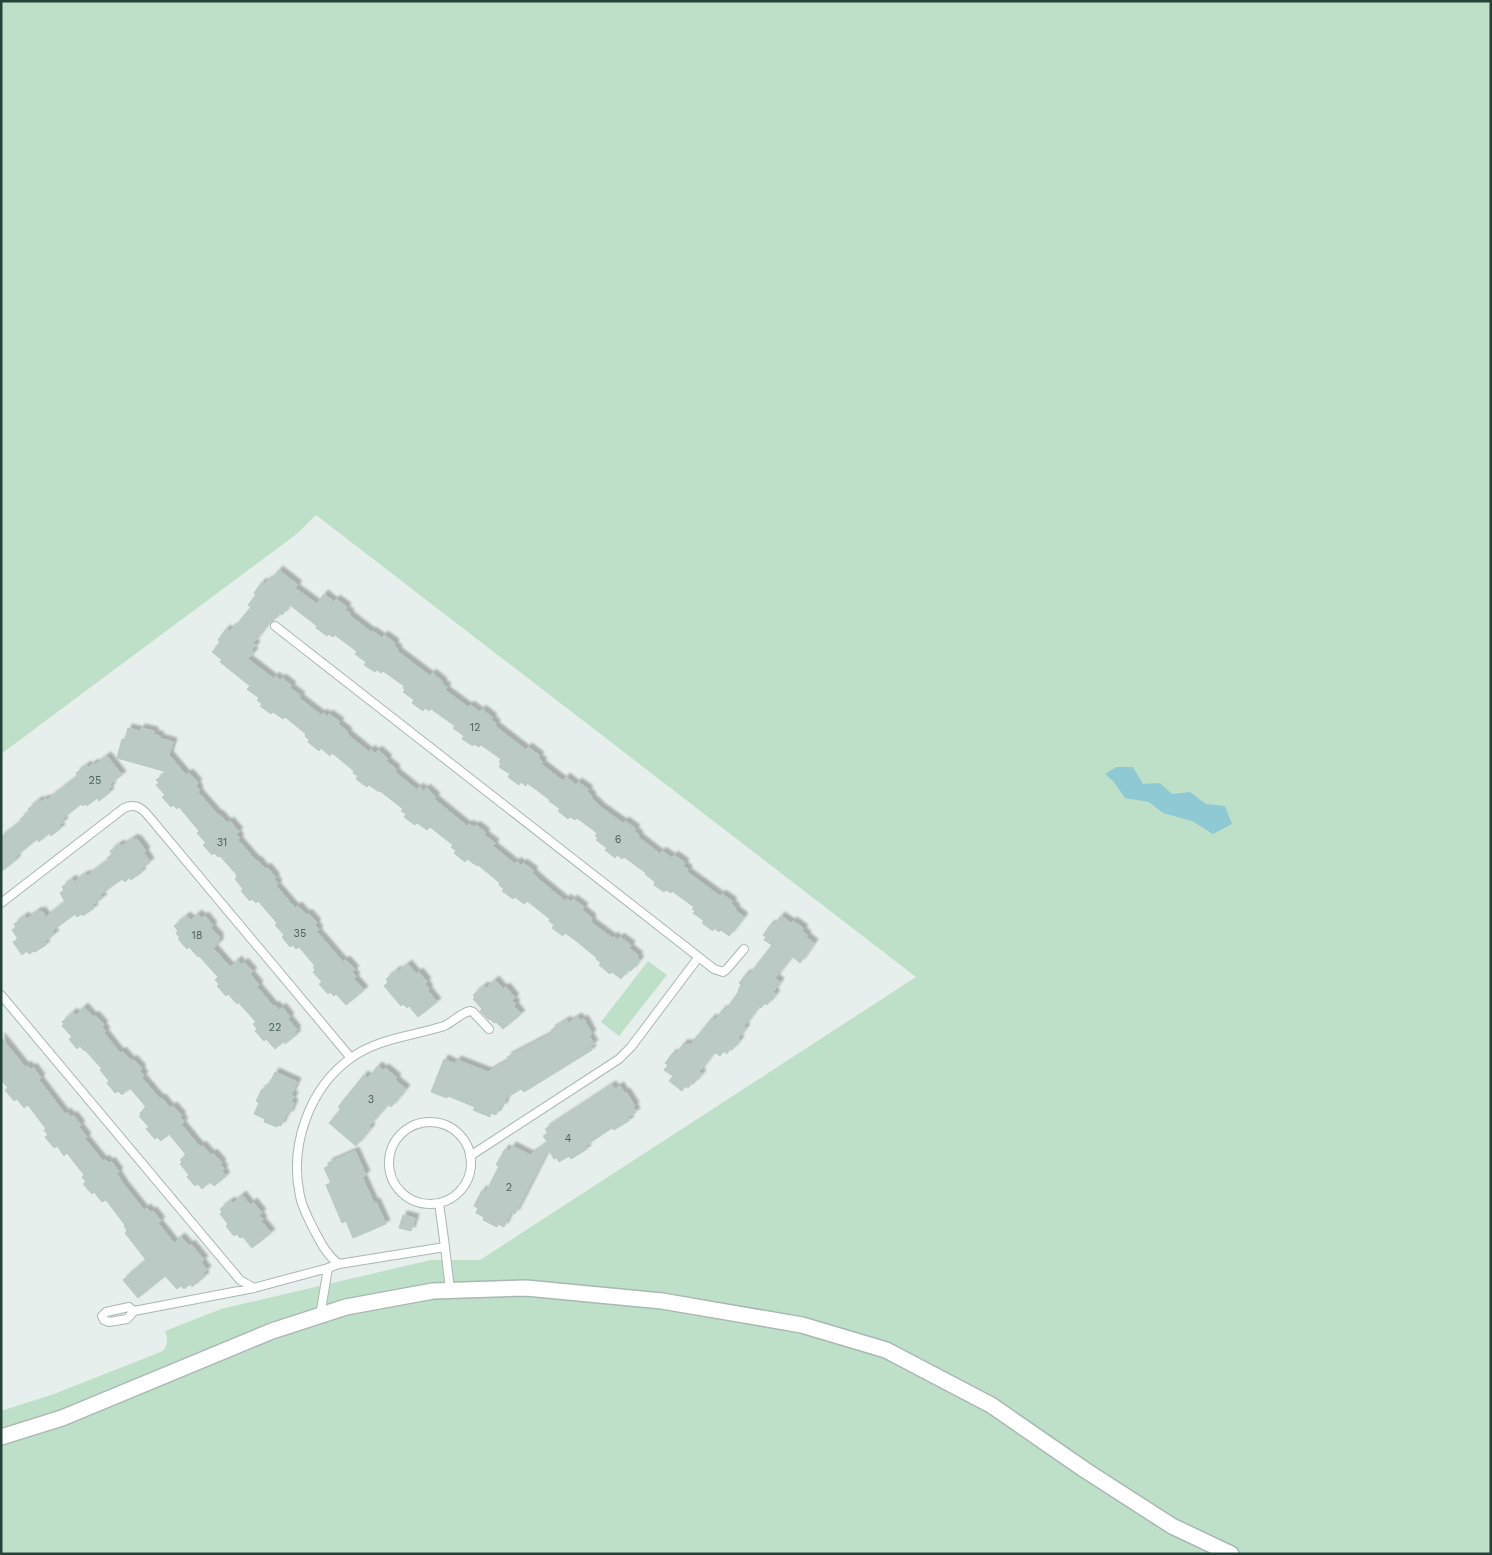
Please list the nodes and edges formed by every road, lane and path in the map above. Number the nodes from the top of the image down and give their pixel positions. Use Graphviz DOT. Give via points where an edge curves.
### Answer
graph roads {
  1 [pos="275,626"];
  2 [pos="1,903"];
  3 [pos="744,949"];
  4 [pos="698,958"];
  5 [pos="1,996"];
  6 [pos="489,1029"];
  7 [pos="351,1058"];
  8 [pos="470,1156"];
  9 [pos="439,1203"];
  10 [pos="445,1247"];
  11 [pos="339,1264"];
  12 [pos="328,1268"];
  13 [pos="254,1288"];
  14 [pos="450,1290"];
  15 [pos="134,1311"];
  16 [pos="320,1316"];
  17 [pos="1,1438"];
  18 [pos="1232,1554"];
  1 -- 4 [label="lane"];
  2 -- 7 [label="lane" via="124,808 142,808"];
  3 -- 4 [label="lane" via="723,972"];
  4 -- 8 [label="lane" via="632,1047 619,1059"];
  5 -- 13 [label="lane" via="240,1280"];
  6 -- 7 [label="lane" via="470,1011 446,1025 392,1039"];
  7 -- 11 [label="lane" via="317,1095 298,1145 300,1198 319,1240"];
  8 -- 9 [label="lane" via="470,1174 463,1188"];
  8 -- 9 [label="lane" via="460,1134 432,1122 414,1125 393,1144 388,1164 390,1175 402,1194 422,1204"];
  9 -- 10 [label="lane"];
  10 -- 11 [label="lane"];
  10 -- 14 [label="lane"];
  11 -- 12 [label="lane"];
  12 -- 13 [label="lane"];
  12 -- 16 [label="lane"];
  13 -- 15 [label="lane"];
  14 -- 16 [label="street" via="356,1305"];
  14 -- 18 [label="street" via="526,1288 662,1301 802,1325 886,1350 991,1405 1172,1526"];
  16 -- 17 [label="street" via="272,1331 62,1418"];
}
